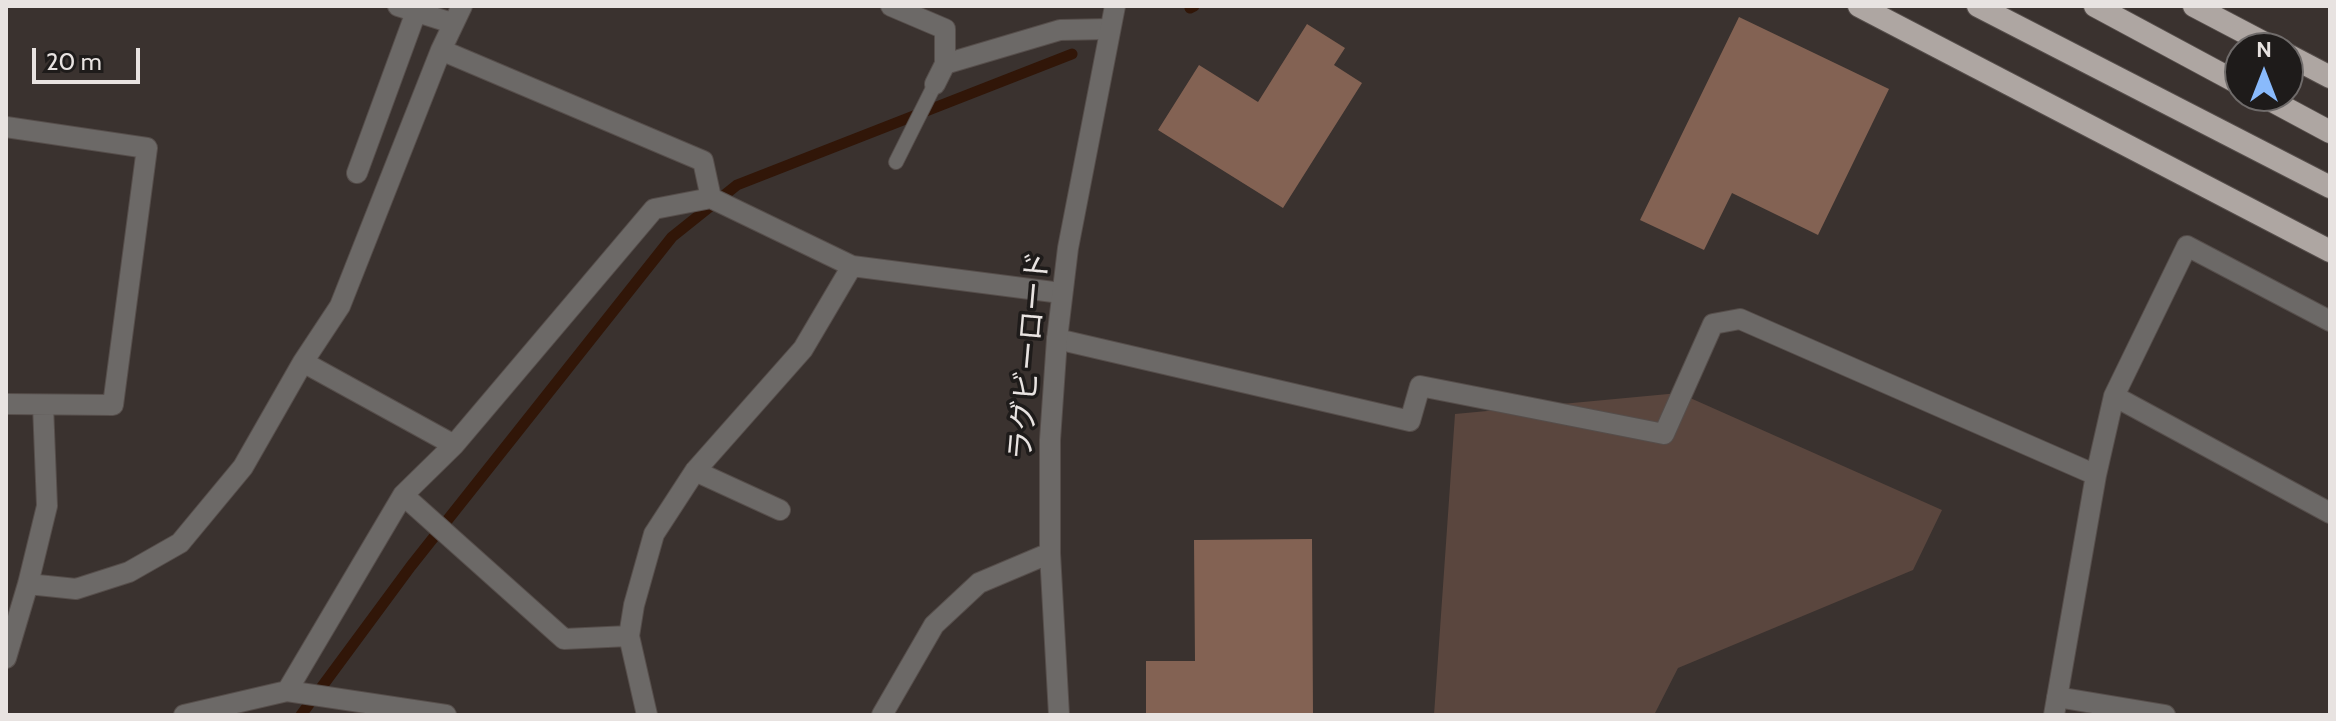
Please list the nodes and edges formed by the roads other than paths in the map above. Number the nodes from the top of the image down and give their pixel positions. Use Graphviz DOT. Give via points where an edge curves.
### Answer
graph roads {
  1 [pos="891,6"];
  2 [pos="1115,6"];
  3 [pos="1859,6"];
  4 [pos="1978,6"];
  5 [pos="2095,6"];
  6 [pos="2194,6"];
  7 [pos="407,9"];
  8 [pos="457,15"];
  9 [pos="1110,29"];
  10 [pos="2244,32"];
  11 [pos="441,50"];
  12 [pos="2304,63"];
  13 [pos="945,64"];
  14 [pos="2224,75"];
  15 [pos="2330,77"];
  16 [pos="935,84"];
  17 [pos="2293,112"];
  18 [pos="6,127"];
  19 [pos="2330,132"];
  20 [pos="896,162"];
  21 [pos="357,173"];
  22 [pos="2330,187"];
  23 [pos="712,199"];
  24 [pos="2330,251"];
  25 [pos="852,266"];
  26 [pos="1061,293"];
  27 [pos="2330,321"];
  28 [pos="1057,339"];
  29 [pos="303,362"];
  30 [pos="2114,396"];
  31 [pos="6,404"];
  32 [pos="43,405"];
  33 [pos="454,445"];
  34 [pos="695,471"];
  35 [pos="2096,475"];
  36 [pos="403,495"];
  37 [pos="780,510"];
  38 [pos="2330,513"];
  39 [pos="1050,553"];
  40 [pos="28,584"];
  41 [pos="629,636"];
  42 [pos="6,658"];
  43 [pos="288,691"];
  44 [pos="2056,706"];
  45 [pos="184,715"];
  46 [pos="446,715"];
  47 [pos="647,715"];
  48 [pos="882,715"];
  49 [pos="1059,715"];
  50 [pos="2165,715"];
  1 -- 13 [label="street" via="945,29"];
  2 -- 9 [label="street, ラグビーロード"];
  3 -- 24 [label="highway"];
  4 -- 22 [label="highway"];
  5 -- 14 [label="highway"];
  6 -- 10 [label="highway"];
  7 -- 8 [label="street"];
  7 -- 21 [label="street"];
  8 -- 11 [label="street"];
  9 -- 13 [label="street" via="1060,30"];
  9 -- 26 [label="street, ラグビーロード"];
  11 -- 23 [label="street" via="703,161"];
  11 -- 29 [label="street" via="340,306"];
  12 -- 15 [label="highway"];
  13 -- 16 [label="street"];
  16 -- 20 [label="lane"];
  17 -- 19 [label="highway"];
  18 -- 32 [label="street" via="147,148 113,405"];
  23 -- 25 [label="street"];
  23 -- 33 [label="street" via="654,209"];
  25 -- 26 [label="street"];
  25 -- 34 [label="street" via="803,349"];
  26 -- 28 [label="street, ラグビーロード"];
  27 -- 30 [label="street" via="2187,246"];
  28 -- 35 [label="street" via="1410,421 1420,386 1664,434 1713,324 1740,319"];
  28 -- 39 [label="street, ラグビーロード"];
  29 -- 33 [label="street"];
  29 -- 40 [label="street" via="243,467 180,543 129,572 76,589"];
  30 -- 35 [label="street"];
  30 -- 38 [label="street"];
  31 -- 32 [label="street"];
  32 -- 40 [label="street" via="47,506"];
  33 -- 36 [label="street"];
  34 -- 37 [label="street"];
  34 -- 41 [label="street" via="654,534"];
  35 -- 44 [label="street"];
  36 -- 41 [label="street" via="564,639"];
  36 -- 43 [label="street"];
  39 -- 48 [label="street" via="979,583 934,625"];
  39 -- 49 [label="street, ラグビーロード"];
  40 -- 42 [label="street"];
  41 -- 47 [label="street"];
  43 -- 45 [label="street"];
  43 -- 46 [label="street"];
  44 -- 50 [label="street"];
}
